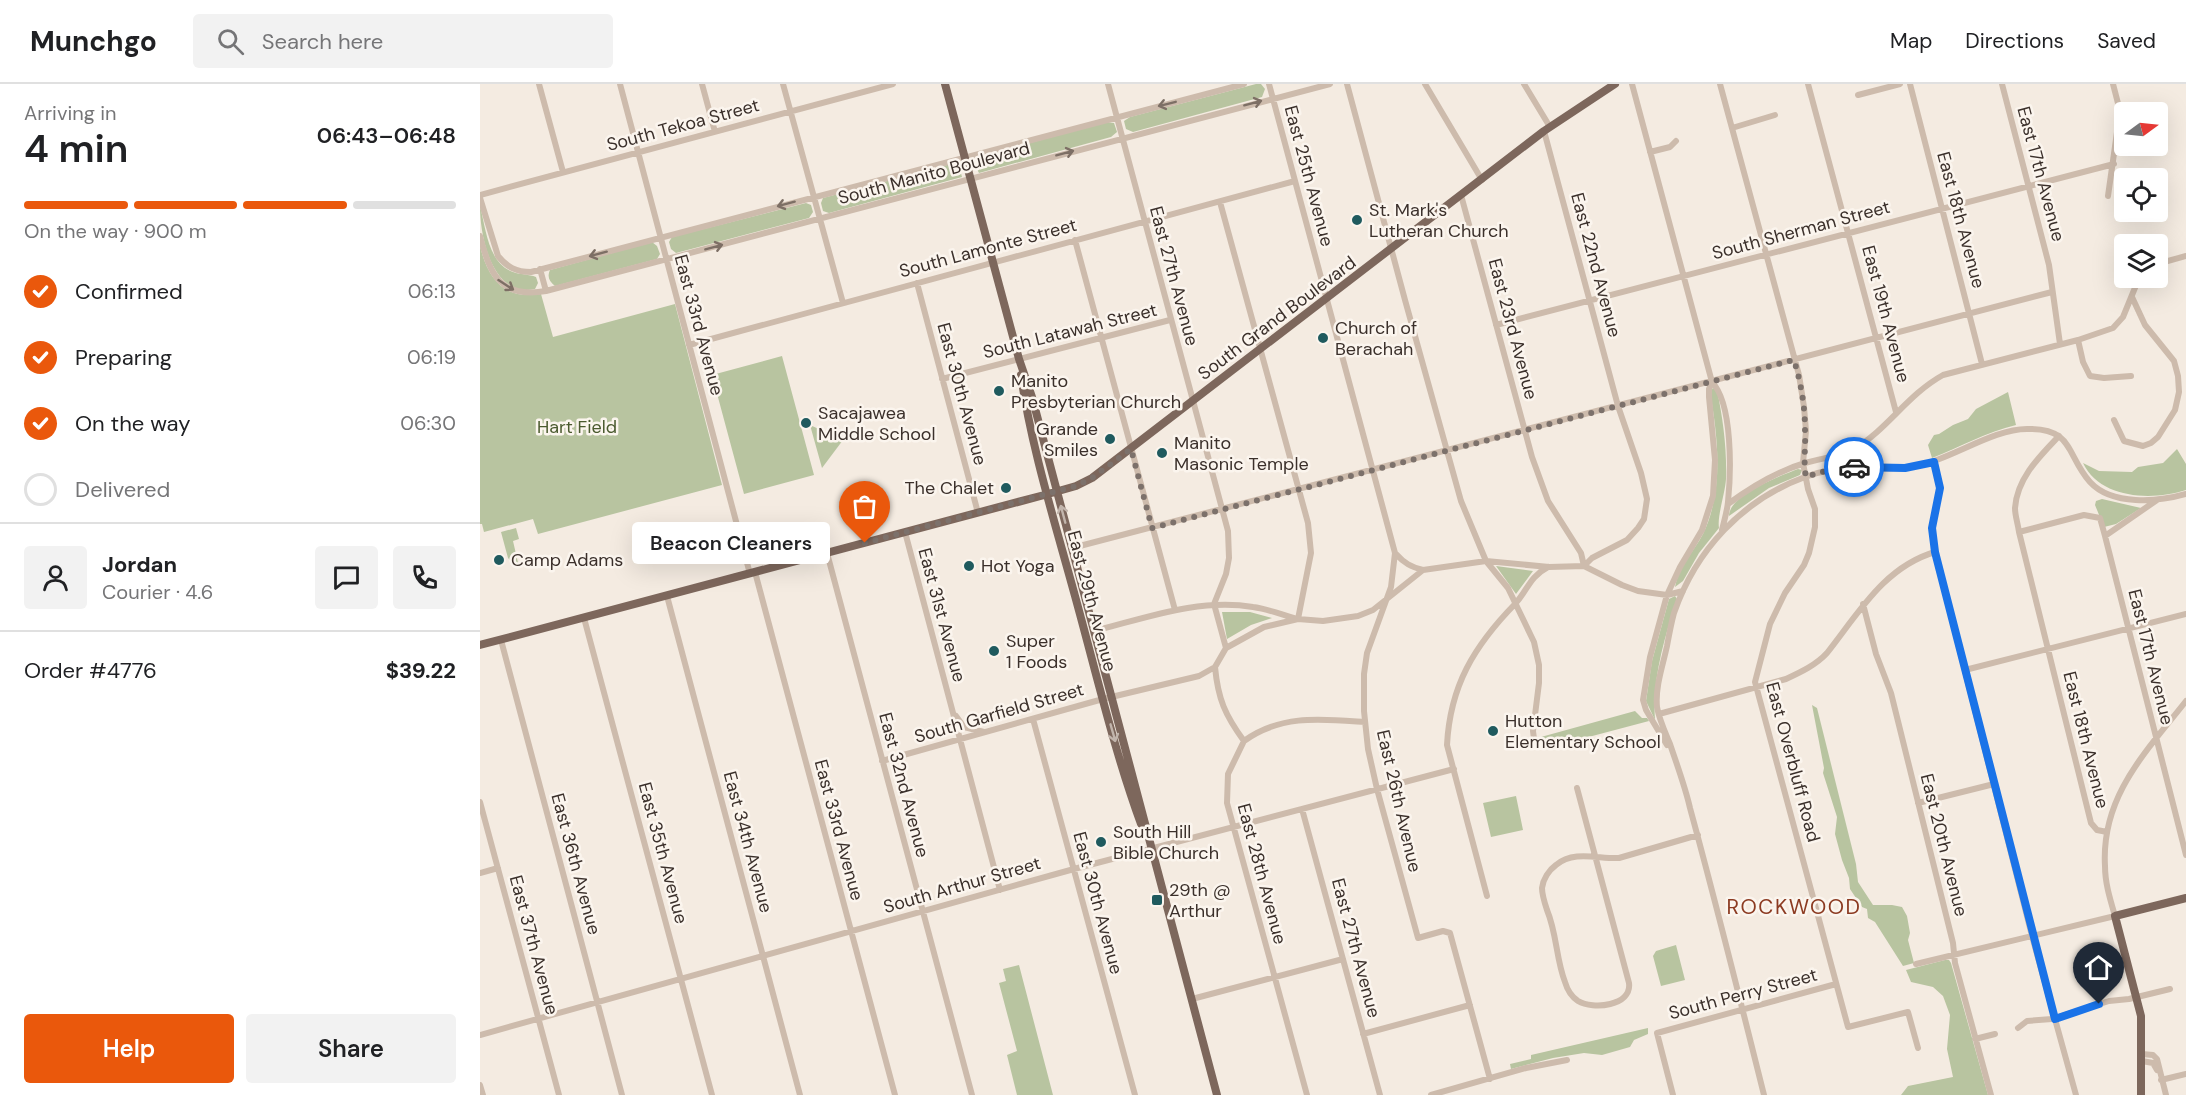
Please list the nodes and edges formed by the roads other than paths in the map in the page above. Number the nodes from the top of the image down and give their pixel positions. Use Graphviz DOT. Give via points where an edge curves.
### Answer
graph roads {
  1 [pos="539,84"];
  2 [pos="620,84"];
  3 [pos="702,84"];
  4 [pos="783,84"];
  5 [pos="894,84"];
  6 [pos="945,84"];
  7 [pos="1108,84"];
  8 [pos="1244,84"];
  9 [pos="1269,84"];
  10 [pos="1330,84"];
  11 [pos="1347,84"];
  12 [pos="1425,84"];
  13 [pos="1524,84"];
  14 [pos="1615,84"];
  15 [pos="1632,84"];
  16 [pos="1720,84"];
  17 [pos="1808,84"];
  18 [pos="1900,84"];
  19 [pos="1910,84"];
  20 [pos="2002,84"];
  21 [pos="2114,84"];
  22 [pos="865,88"];
  23 [pos="1858,95"];
  24 [pos="1272,98"];
  25 [pos="790,111"];
  26 [pos="1775,115"];
  27 [pos="1117,117"];
  28 [pos="1732,128"];
  29 [pos="1547,129"];
  30 [pos="715,132"];
  31 [pos="1123,138"];
  32 [pos="1676,141"];
  33 [pos="638,152"];
  34 [pos="1650,152"];
  35 [pos="964,157"];
  36 [pos="2114,164"];
  37 [pos="563,172"];
  38 [pos="970,178"];
  39 [pos="1482,180"];
  40 [pos="1295,181"];
  41 [pos="2028,186"];
  42 [pos="1461,195"];
  43 [pos="480,196"];
  44 [pos="2108,196"];
  45 [pos="813,197"];
  46 [pos="1220,202"];
  47 [pos="1942,209"];
  48 [pos="819,219"];
  49 [pos="1144,222"];
  50 [pos="1849,233"];
  51 [pos="480,236"];
  52 [pos="661,237"];
  53 [pos="1075,240"];
  54 [pos="1391,249"];
  55 [pos="1766,255"];
  56 [pos="2186,256"];
  57 [pos="666,259"];
  58 [pos="2168,261"];
  59 [pos="993,262"];
  60 [pos="540,269"];
  61 [pos="1684,277"];
  62 [pos="917,283"];
  63 [pos="2135,288"];
  64 [pos="546,291"];
  65 [pos="2052,292"];
  66 [pos="2132,297"];
  67 [pos="1327,300"];
  68 [pos="1590,300"];
  69 [pos="843,303"];
  70 [pos="1969,313"];
  71 [pos="1170,320"];
  72 [pos="1496,325"];
  73 [pos="1100,338"];
  74 [pos="1876,338"];
  75 [pos="2078,340"];
  76 [pos="2060,344"];
  77 [pos="688,345"];
  78 [pos="1259,349"];
  79 [pos="1019,359"];
  80 [pos="1794,360"];
  81 [pos="1982,364"];
  82 [pos="2131,376"];
  83 [pos="942,380"];
  84 [pos="1712,382"];
  85 [pos="1192,401"];
  86 [pos="1618,406"];
  87 [pos="1896,412"];
  88 [pos="2114,420"];
  89 [pos="1524,430"];
  90 [pos="2059,436"];
  91 [pos="1131,449"];
  92 [pos="1853,449"];
  93 [pos="1446,450"];
  94 [pos="1934,462"];
  95 [pos="1803,463"];
  96 [pos="1859,467"];
  97 [pos="1372,470"];
  98 [pos="1806,477"];
  99 [pos="1298,490"];
  100 [pos="1057,492"];
  101 [pos="1048,494"];
  102 [pos="2185,497"];
  103 [pos="2157,500"];
  104 [pos="1728,504"];
  105 [pos="1222,510"];
  106 [pos="978,513"];
  107 [pos="1152,528"];
  108 [pos="1722,530"];
  109 [pos="905,532"];
  110 [pos="2019,532"];
  111 [pos="2105,536"];
  112 [pos="1072,548"];
  113 [pos="1935,552"];
  114 [pos="826,553"];
  115 [pos="1395,553"];
  116 [pos="1486,561"];
  117 [pos="1584,566"];
  118 [pos="1549,567"];
  119 [pos="1423,570"];
  120 [pos="753,573"];
  121 [pos="1683,591"];
  122 [pos="1667,595"];
  123 [pos="668,596"];
  124 [pos="1386,601"];
  125 [pos="1516,603"];
  126 [pos="1214,604"];
  127 [pos="1863,604"];
  128 [pos="1175,610"];
  129 [pos="2186,614"];
  130 [pos="584,618"];
  131 [pos="1298,619"];
  132 [pos="2129,629"];
  133 [pos="1094,631"];
  134 [pos="501,640"];
  135 [pos="480,645"];
  136 [pos="1226,648"];
  137 [pos="2048,649"];
  138 [pos="1215,667"];
  139 [pos="1965,670"];
  140 [pos="1756,687"];
  141 [pos="1113,698"];
  142 [pos="1103,699"];
  143 [pos="2186,701"];
  144 [pos="950,705"];
  145 [pos="1659,714"];
  146 [pos="1033,719"];
  147 [pos="1365,722"];
  148 [pos="987,732"];
  149 [pos="1534,739"];
  150 [pos="2156,739"];
  151 [pos="959,740"];
  152 [pos="1244,741"];
  153 [pos="1674,755"];
  154 [pos="882,761"];
  155 [pos="1454,769"];
  156 [pos="1994,784"];
  157 [pos="1577,788"];
  158 [pos="1377,789"];
  159 [pos="480,802"];
  160 [pos="1918,804"];
  161 [pos="1302,809"];
  162 [pos="1233,827"];
  163 [pos="2107,832"];
  164 [pos="1698,835"];
  165 [pos="1150,848"];
  166 [pos="2186,855"];
  167 [pos="1596,858"];
  168 [pos="498,868"];
  169 [pos="1074,869"];
  170 [pos="480,873"];
  171 [pos="1000,890"];
  172 [pos="1487,896"];
  173 [pos="2186,898"];
  174 [pos="923,912"];
  175 [pos="2115,916"];
  176 [pos="851,932"];
  177 [pos="2032,936"];
  178 [pos="1954,955"];
  179 [pos="763,957"];
  180 [pos="1344,959"];
  181 [pos="1916,964"];
  182 [pos="1274,977"];
  183 [pos="681,980"];
  184 [pos="1836,984"];
  185 [pos="2170,989"];
  186 [pos="2137,997"];
  187 [pos="1191,999"];
  188 [pos="597,1002"];
  189 [pos="1470,1005"];
  190 [pos="1744,1009"];
  191 [pos="538,1019"];
  192 [pos="2055,1019"];
  193 [pos="2018,1028"];
  194 [pos="1363,1034"];
  195 [pos="1995,1034"];
  196 [pos="480,1035"];
  197 [pos="1975,1039"];
  198 [pos="1918,1048"];
  199 [pos="2142,1057"];
  200 [pos="1567,1060"];
  201 [pos="2186,1074"];
  202 [pos="1490,1079"];
  203 [pos="2162,1082"];
  204 [pos="480,1085"];
  205 [pos="483,1095"];
  206 [pos="559,1095"];
  207 [pos="622,1095"];
  208 [pos="712,1095"];
  209 [pos="800,1095"];
  210 [pos="895,1095"];
  211 [pos="972,1095"];
  212 [pos="1135,1095"];
  213 [pos="1217,1095"];
  214 [pos="1307,1095"];
  215 [pos="1380,1095"];
  216 [pos="1431,1095"];
  217 [pos="1673,1095"];
  218 [pos="1764,1095"];
  219 [pos="1991,1095"];
  220 [pos="2076,1095"];
  221 [pos="2141,1095"];
  222 [pos="2166,1095"];
  1 -- 37 [label="street"];
  2 -- 33 [label="street, East 33rd Avenue"];
  3 -- 30 [label="street"];
  4 -- 25 [label="street"];
  5 -- 22 [label="street, South Tekoa Street"];
  6 -- 35 [label="main road, East 29th Avenue"];
  7 -- 27 [label="street, East 27th Avenue"];
  8 -- 27 [label="street, South Manito Boulevard, one-way"];
  9 -- 24 [label="street, East 25th Avenue"];
  10 -- 24 [label="street, South Manito Boulevard"];
  11 -- 54 [label="street"];
  12 -- 39 [label="street"];
  13 -- 29 [label="street, East 22nd Avenue"];
  14 -- 29 [label="main road, South Grand Boulevard"];
  15 -- 34 [label="street"];
  16 -- 28 [label="street"];
  17 -- 50 [label="street, East 19th Avenue"];
  18 -- 23 [label="street"];
  19 -- 47 [label="street, East 18th Avenue"];
  20 -- 41 [label="street, East 17th Avenue"];
  21 -- 36 [label="street" via="2120,111"];
  22 -- 25 [label="street, South Tekoa Street"];
  31 -- 24 [label="street, South Manito Boulevard, one-way"];
  24 -- 40 [label="street, East 25th Avenue"];
  25 -- 30 [label="street, South Tekoa Street"];
  25 -- 45 [label="street"];
  26 -- 28 [label="street"];
  27 -- 31 [label="street, East 27th Avenue"];
  27 -- 35 [label="street, South Manito Boulevard"];
  28 -- 55 [label="street"];
  29 -- 39 [label="main road, South Grand Boulevard"];
  29 -- 68 [label="street, East 22nd Avenue"];
  30 -- 33 [label="street, South Tekoa Street"];
  38 -- 31 [label="street, South Manito Boulevard, one-way"];
  31 -- 49 [label="street, East 27th Avenue"];
  32 -- 34 [label="street" via="1670,147"];
  33 -- 37 [label="street, South Tekoa Street"];
  33 -- 52 [label="street, East 33rd Avenue"];
  34 -- 61 [label="street"];
  35 -- 38 [label="main road, East 29th Avenue"];
  35 -- 45 [label="street, South Manito Boulevard"];
  36 -- 41 [label="street, South Sherman Street"];
  36 -- 44 [label="street"];
  37 -- 43 [label="street, South Tekoa Street"];
  38 -- 48 [label="street, South Manito Boulevard"];
  38 -- 59 [label="main road, East 29th Avenue"];
  39 -- 42 [label="main road, South Grand Boulevard"];
  40 -- 46 [label="street, South Lamonte Street"];
  40 -- 67 [label="street, East 25th Avenue"];
  41 -- 47 [label="street, South Sherman Street"];
  41 -- 65 [label="street, East 17th Avenue" via="2049,265"];
  42 -- 54 [label="main road, South Grand Boulevard"];
  42 -- 72 [label="street, East 23rd Avenue"];
  43 -- 60 [label="street, South Manito Boulevard" via="498,256 516,271"];
  45 -- 48 [label="street"];
  45 -- 52 [label="street, South Manito Boulevard, one-way"];
  46 -- 49 [label="street, South Lamonte Street"];
  46 -- 78 [label="street"];
  47 -- 50 [label="street, South Sherman Street"];
  47 -- 70 [label="street, East 18th Avenue"];
  57 -- 48 [label="street, South Manito Boulevard, one-way"];
  48 -- 69 [label="street"];
  49 -- 53 [label="street, South Lamonte Street"];
  49 -- 71 [label="street, East 27th Avenue"];
  50 -- 55 [label="street, South Sherman Street"];
  50 -- 74 [label="street, East 19th Avenue"];
  51 -- 64 [label="street, South Manito Boulevard, one-way" via="489,266 503,285 524,293"];
  52 -- 57 [label="street, East 33rd Avenue"];
  52 -- 60 [label="street, South Manito Boulevard, one-way"];
  53 -- 59 [label="street, South Lamonte Street"];
  53 -- 73 [label="street"];
  54 -- 67 [label="main road, South Grand Boulevard"];
  54 -- 93 [label="street"];
  55 -- 61 [label="street, South Sherman Street"];
  55 -- 80 [label="street"];
  56 -- 58 [label="street"];
  57 -- 64 [label="street, South Manito Boulevard"];
  57 -- 77 [label="street, East 33rd Avenue"];
  59 -- 62 [label="street, South Lamonte Street"];
  59 -- 79 [label="main road, East 29th Avenue"];
  60 -- 64 [label="street"];
  61 -- 68 [label="street, South Sherman Street"];
  61 -- 84 [label="street"];
  62 -- 69 [label="street, South Lamonte Street"];
  62 -- 83 [label="street, East 30th Avenue"];
  63 -- 66 [label="street"];
  65 -- 70 [label="street"];
  65 -- 76 [label="street, East 17th Avenue"];
  66 -- 75 [label="street" via="2113,328"];
  66 -- 88 [label="street" via="2145,325 2174,361 2179,392 2175,410 2151,443 2143,446 2124,441"];
  67 -- 78 [label="main road, South Grand Boulevard"];
  67 -- 97 [label="street, East 25th Avenue"];
  68 -- 72 [label="street, South Sherman Street"];
  68 -- 86 [label="street, East 22nd Avenue"];
  69 -- 77 [label="street, South Lamonte Street"];
  70 -- 74 [label="street"];
  70 -- 81 [label="street, East 18th Avenue"];
  71 -- 73 [label="street, South Latawah Street"];
  71 -- 85 [label="street, East 27th Avenue"];
  72 -- 89 [label="street, East 23rd Avenue"];
  73 -- 79 [label="street, South Latawah Street"];
  73 -- 91 [label="street"];
  74 -- 80 [label="street"];
  74 -- 87 [label="street, East 19th Avenue"];
  75 -- 76 [label="street"];
  75 -- 82 [label="street" via="2090,376"];
  76 -- 81 [label="street"];
  77 -- 120 [label="street, East 33rd Avenue"];
  78 -- 85 [label="main road, South Grand Boulevard"];
  78 -- 99 [label="street"];
  79 -- 83 [label="street, South Latawah Street"];
  79 -- 100 [label="main road, East 29th Avenue"];
  79 -- 101 [label="main road, East 29th Avenue" via="1028,416"];
  80 -- 84 [label="street"];
  80 -- 95 [label="street" via="1804,407"];
  81 -- 87 [label="street" via="1942,375 1924,385"];
  83 -- 106 [label="street, East 30th Avenue"];
  84 -- 86 [label="street"];
  84 -- 104 [label="street" via="1718,388 1725,411"];
  84 -- 122 [label="street" via="1708,397 1714,441 1713,496 1707,518"];
  85 -- 91 [label="main road, South Grand Boulevard"];
  85 -- 105 [label="street, East 27th Avenue"];
  86 -- 89 [label="street"];
  86 -- 117 [label="street, East 22nd Avenue" via="1646,490 1644,519 1627,540"];
  87 -- 92 [label="street"];
  89 -- 93 [label="street"];
  89 -- 117 [label="street, East 23rd Avenue" via="1548,501 1581,554"];
  90 -- 94 [label="street" via="2024,428"];
  90 -- 103 [label="street" via="2092,484 2103,492"];
  90 -- 110 [label="street, East 18th Avenue" via="2028,471 2020,489 2015,508"];
  91 -- 100 [label="main road, South Grand Boulevard" via="1092,478"];
  91 -- 107 [label="street"];
  92 -- 95 [label="street"];
  92 -- 96 [label="street"];
  93 -- 97 [label="street"];
  93 -- 116 [label="street" via="1461,501"];
  94 -- 96 [label="street" via="1905,468"];
  94 -- 113 [label="street" via="1940,488 1932,528"];
  95 -- 98 [label="street"];
  95 -- 104 [label="street" via="1767,479"];
  96 -- 98 [label="street"];
  97 -- 99 [label="street"];
  97 -- 115 [label="street, East 25th Avenue"];
  98 -- 108 [label="street" via="1754,503"];
  98 -- 140 [label="street, East Overbluff Road" via="1815,514 1813,540 1804,565 1770,624"];
  99 -- 105 [label="street"];
  99 -- 131 [label="street" via="1308,523 1311,553"];
  100 -- 101 [label="main road, South Grand Boulevard"];
  112 -- 100 [label="main road, East 29th Avenue, one-way"];
  101 -- 106 [label="main road, South Grand Boulevard"];
  101 -- 142 [label="main road, East 29th Avenue"];
  102 -- 103 [label="street"];
  103 -- 111 [label="street"];
  104 -- 108 [label="street"];
  105 -- 107 [label="street"];
  105 -- 126 [label="street, East 27th Avenue" via="1229,558"];
  106 -- 109 [label="main road, South Grand Boulevard"];
  107 -- 112 [label="street"];
  107 -- 128 [label="street"];
  108 -- 121 [label="street"];
  109 -- 114 [label="main road, South Grand Boulevard"];
  109 -- 144 [label="street, East 31st Avenue"];
  110 -- 111 [label="street" via="2087,515 2101,519"];
  110 -- 137 [label="street, East 18th Avenue"];
  111 -- 132 [label="street, East 17th Avenue"];
  112 -- 133 [label="main road, East 29th Avenue"];
  113 -- 127 [label="street" via="1896,572"];
  113 -- 139 [label="street"];
  114 -- 120 [label="main road, South Grand Boulevard"];
  114 -- 154 [label="street, East 32nd Avenue"];
  115 -- 119 [label="street" via="1411,567"];
  115 -- 124 [label="street, East 25th Avenue"];
  116 -- 118 [label="street"];
  116 -- 119 [label="street"];
  116 -- 125 [label="street"];
  117 -- 118 [label="street"];
  117 -- 122 [label="street" via="1638,591"];
  118 -- 125 [label="street" via="1529,582"];
  119 -- 124 [label="street"];
  120 -- 123 [label="main road, South Grand Boulevard"];
  120 -- 176 [label="street, East 33rd Avenue"];
  121 -- 122 [label="street"];
  121 -- 145 [label="street" via="1663,662 1657,699"];
  122 -- 153 [label="street" via="1650,657 1643,704"];
  123 -- 130 [label="main road, South Grand Boulevard"];
  123 -- 179 [label="street, East 34th Avenue"];
  124 -- 131 [label="street" via="1344,620"];
  124 -- 147 [label="street, East 26th Avenue" via="1367,653"];
  125 -- 149 [label="street" via="1534,642 1539,665"];
  125 -- 155 [label="street" via="1480,644 1455,691 1447,745"];
  126 -- 128 [label="street"];
  126 -- 131 [label="street" via="1254,607"];
  126 -- 136 [label="street"];
  127 -- 140 [label="street" via="1821,660 1786,679"];
  127 -- 160 [label="street, East 20th Avenue" via="1891,693"];
  128 -- 133 [label="street"];
  129 -- 132 [label="street"];
  130 -- 134 [label="main road, South Grand Boulevard"];
  130 -- 183 [label="street, East 35th Avenue"];
  131 -- 136 [label="street" via="1264,627"];
  132 -- 137 [label="street"];
  132 -- 150 [label="street, East 17th Avenue"];
  133 -- 141 [label="main road, East 29th Avenue"];
  134 -- 135 [label="main road, South Grand Boulevard"];
  134 -- 188 [label="street, East 36th Avenue"];
  136 -- 138 [label="street"];
  137 -- 139 [label="street"];
  137 -- 163 [label="street, East 18th Avenue" via="2091,823 2097,830"];
  138 -- 141 [label="street, South Garfield Street" via="1199,676"];
  138 -- 152 [label="street" via="1222,705"];
  139 -- 156 [label="street"];
  140 -- 145 [label="street"];
  140 -- 184 [label="street, East Overbluff Road"];
  141 -- 142 [label="street, South Garfield Street"];
  141 -- 165 [label="main road, East 29th Avenue"];
  142 -- 146 [label="street, South Garfield Street"];
  142 -- 165 [label="main road, East 29th Avenue, one-way"];
  143 -- 150 [label="street"];
  144 -- 148 [label="street, East 31st Avenue" via="964,727"];
  144 -- 151 [label="street, East 31st Avenue"];
  145 -- 153 [label="street"];
  146 -- 148 [label="street, South Garfield Street"];
  146 -- 169 [label="street, East 30th Avenue"];
  147 -- 152 [label="street" via="1285,722"];
  147 -- 158 [label="street, East 26th Avenue"];
  148 -- 151 [label="street, South Garfield Street"];
  150 -- 163 [label="street" via="2123,784"];
  150 -- 166 [label="street, East 17th Avenue"];
  151 -- 154 [label="street, South Garfield Street"];
  151 -- 171 [label="street, East 31st Avenue"];
  152 -- 162 [label="street, East 28th Avenue" via="1227,782"];
  153 -- 164 [label="street"];
  154 -- 174 [label="street, East 32nd Avenue"];
  155 -- 158 [label="street, South Arthur Street"];
  155 -- 172 [label="street"];
  156 -- 160 [label="street"];
  156 -- 177 [label="street"];
  157 -- 167 [label="street"];
  158 -- 161 [label="street, South Arthur Street"];
  158 -- 189 [label="street, East 26th Avenue" via="1418,938 1448,932"];
  159 -- 168 [label="street, East 37th Avenue"];
  160 -- 178 [label="street, East 20th Avenue"];
  161 -- 162 [label="street, South Arthur Street"];
  161 -- 180 [label="street, East 27th Avenue"];
  162 -- 165 [label="street, South Arthur Street"];
  162 -- 182 [label="street, East 28th Avenue"];
  163 -- 175 [label="street, East 18th Avenue" via="2105,868"];
  164 -- 167 [label="street" via="1619,858"];
  164 -- 190 [label="street"];
  165 -- 169 [label="street, South Arthur Street"];
  165 -- 187 [label="main road, East 29th Avenue"];
  167 -- 167 [label="street" via="1630,988 1625,997 1609,1004 1588,1005 1572,996 1564,981 1542,889 1550,871 1563,860 1579,856"];
  168 -- 170 [label="street"];
  168 -- 191 [label="street, East 37th Avenue"];
  169 -- 171 [label="street, South Arthur Street"];
  169 -- 212 [label="street, East 30th Avenue"];
  171 -- 174 [label="street, South Arthur Street"];
  173 -- 175 [label="main road"];
  174 -- 176 [label="street, South Arthur Street"];
  174 -- 211 [label="street, East 32nd Avenue"];
  175 -- 177 [label="street"];
  175 -- 186 [label="main road, East 18th Avenue"];
  176 -- 179 [label="street, South Arthur Street"];
  176 -- 210 [label="street, East 33rd Avenue"];
  177 -- 178 [label="street"];
  177 -- 192 [label="street"];
  178 -- 181 [label="street"];
  178 -- 197 [label="street, East 20th Avenue"];
  179 -- 183 [label="street, South Arthur Street"];
  179 -- 209 [label="street, East 34th Avenue"];
  180 -- 182 [label="street"];
  180 -- 194 [label="street, East 27th Avenue"];
  182 -- 187 [label="street"];
  182 -- 214 [label="street, East 28th Avenue"];
  183 -- 188 [label="street, South Arthur Street"];
  183 -- 208 [label="street, East 35th Avenue"];
  184 -- 190 [label="street, South Perry Street"];
  184 -- 198 [label="street, East Overbluff Road" via="1848,1027 1908,1012"];
  185 -- 186 [label="street"];
  186 -- 192 [label="street" via="2109,1001"];
  186 -- 199 [label="main road, East 18th Avenue"];
  187 -- 213 [label="main road, East 29th Avenue"];
  188 -- 191 [label="street, South Arthur Street"];
  188 -- 207 [label="street, East 36th Avenue"];
  189 -- 194 [label="street"];
  189 -- 202 [label="street"];
  190 -- 217 [label="street, South Perry Street" via="1657,1033"];
  190 -- 218 [label="street"];
  191 -- 196 [label="street, South Arthur Street"];
  191 -- 206 [label="street, East 37th Avenue"];
  192 -- 193 [label="street" via="2027,1022"];
  192 -- 220 [label="street"];
  194 -- 215 [label="street, East 27th Avenue"];
  195 -- 197 [label="street"];
  197 -- 219 [label="street, East 20th Avenue"];
  199 -- 203 [label="street" via="2155,1064"];
  199 -- 221 [label="main road, East 18th Avenue"];
  200 -- 202 [label="street"];
  201 -- 203 [label="street"];
  202 -- 216 [label="street"];
  203 -- 222 [label="street"];
  204 -- 205 [label="street"];
}
